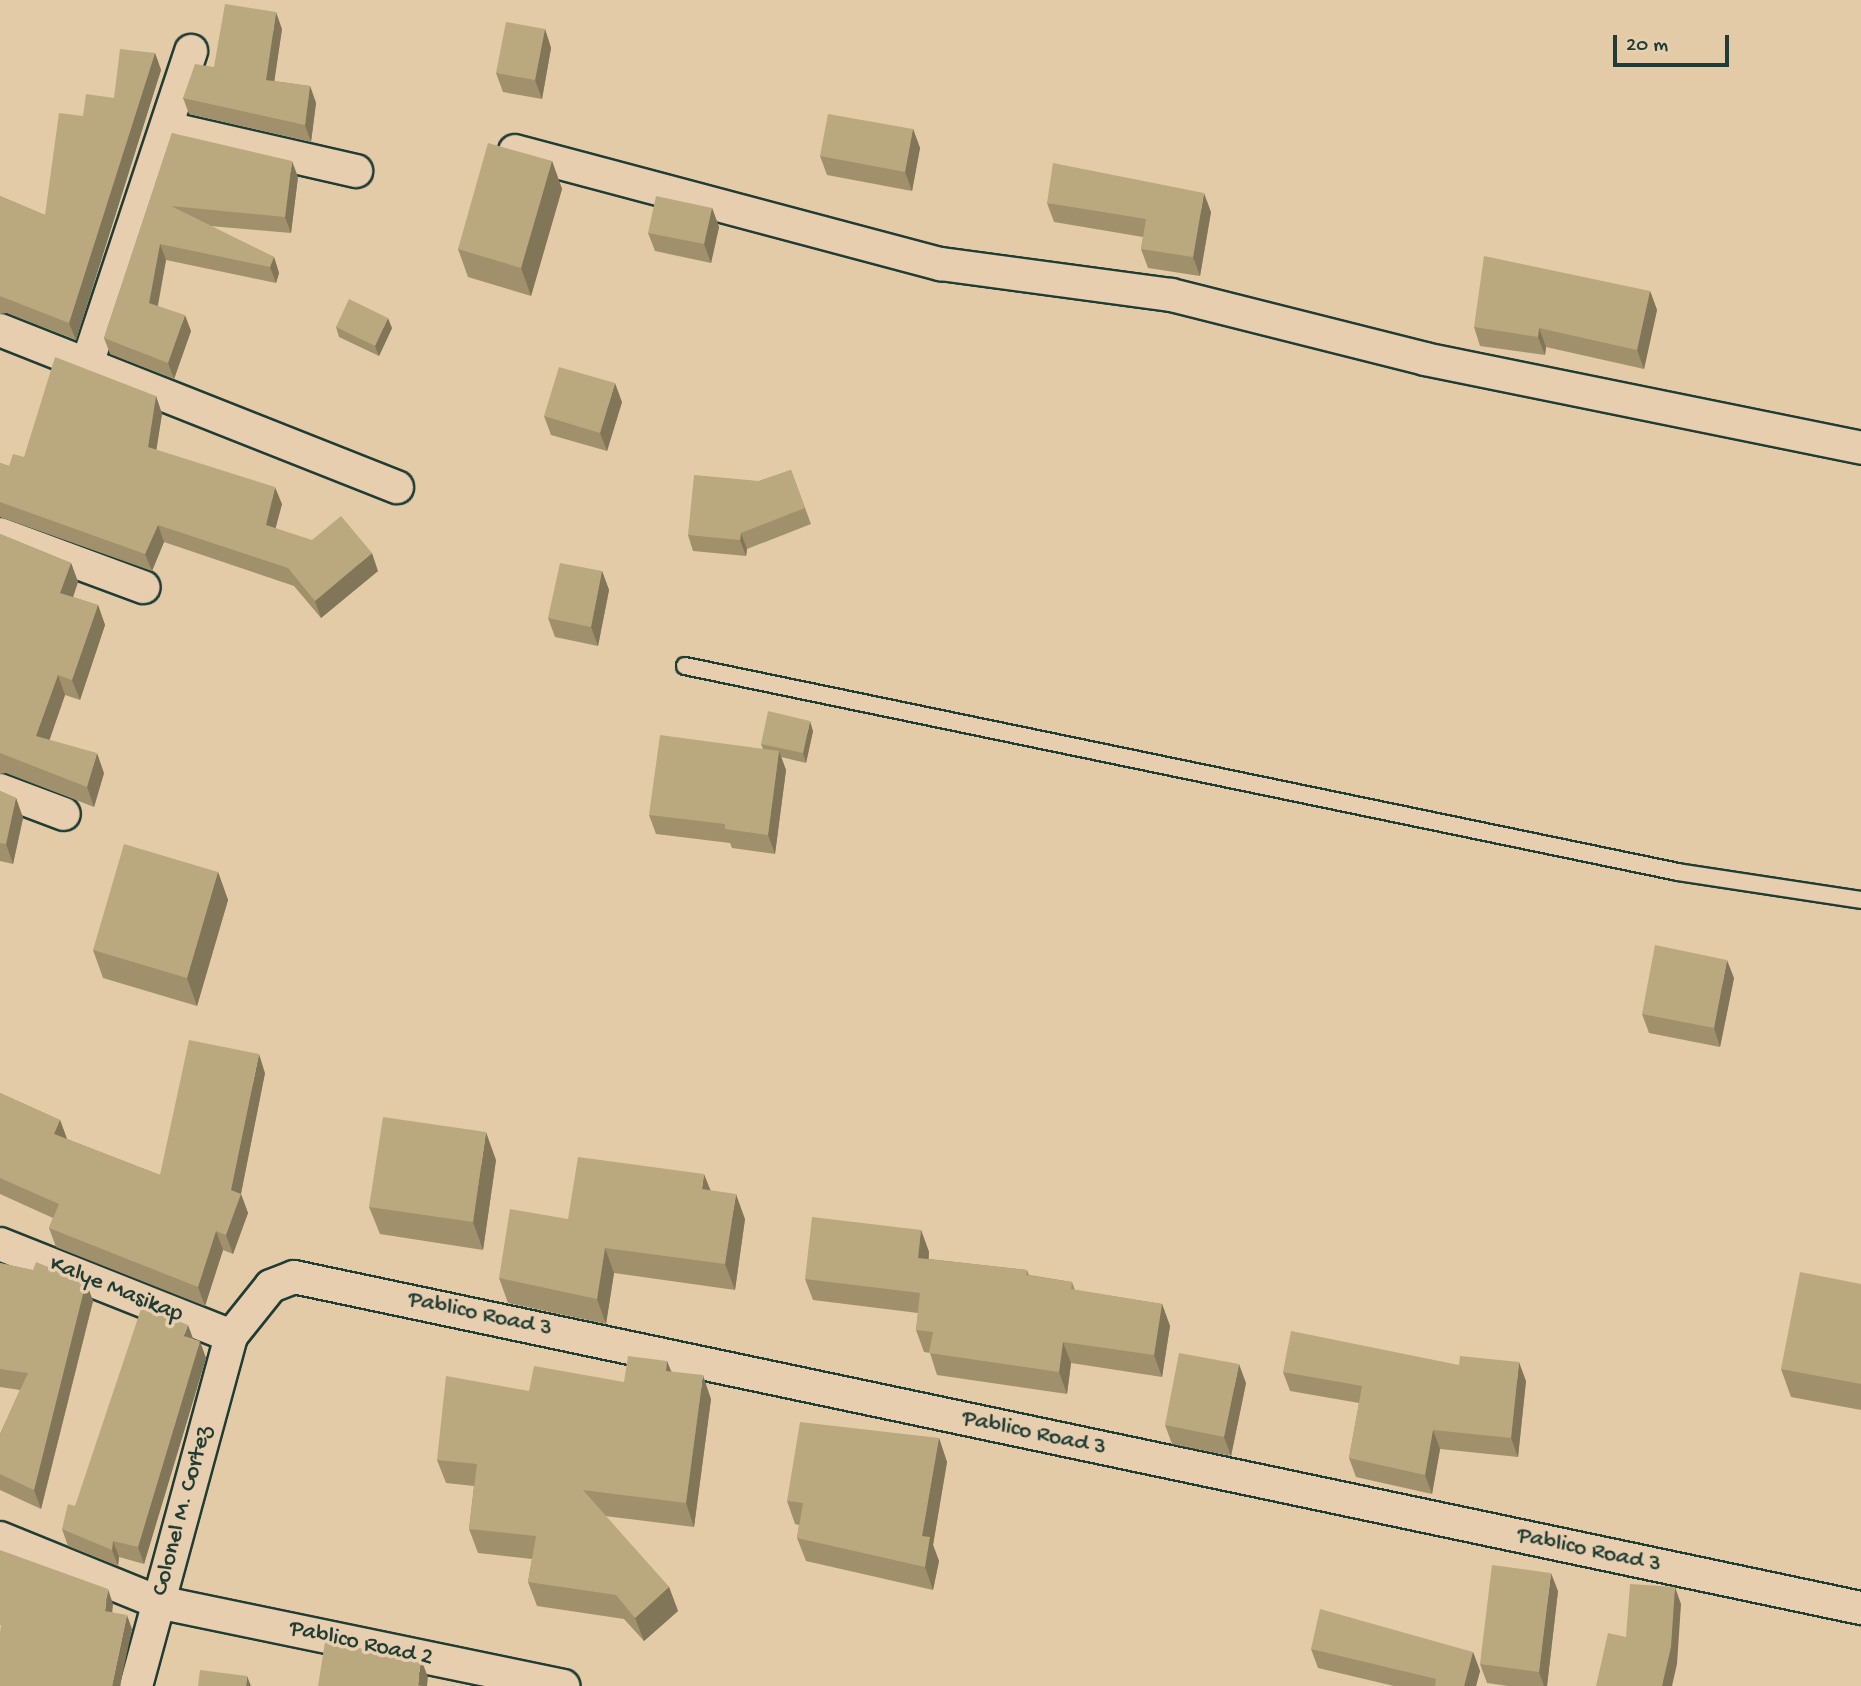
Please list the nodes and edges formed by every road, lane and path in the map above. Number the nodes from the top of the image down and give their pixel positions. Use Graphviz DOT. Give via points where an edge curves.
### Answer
graph roads {
  1 [pos="191,51"];
  2 [pos="167,128"];
  3 [pos="515,151"];
  4 [pos="356,172"];
  5 [pos="0,330"];
  6 [pos="87,364"];
  7 [pos="1861,448"];
  8 [pos="397,487"];
  9 [pos="0,534"];
  10 [pos="143,587"];
  11 [pos="685,666"];
  12 [pos="0,790"];
  13 [pos="64,814"];
  14 [pos="1861,900"];
  15 [pos="0,1244"];
  16 [pos="231,1336"];
  17 [pos="0,1538"];
  18 [pos="158,1602"];
  19 [pos="1861,1608"];
  20 [pos="136,1686"];
  21 [pos="563,1686"];
  1 -- 2 [label="street"];
  2 -- 4 [label="street"];
  2 -- 6 [label="street"];
  3 -- 7 [label="street" via="941,264 1171,295 1424,359"];
  5 -- 6 [label="street"];
  6 -- 8 [label="street"];
  9 -- 10 [label="street"];
  11 -- 14 [label="lane" via="1678,872"];
  12 -- 13 [label="street"];
  15 -- 16 [label="street, Kalye Masikap"];
  16 -- 18 [label="street, Colonel M. Cortez"];
  16 -- 19 [label="street, Pablico Road 3" via="271,1286 294,1277 323,1279"];
  17 -- 18 [label="street, Pablico Road 2"];
  18 -- 20 [label="street, Colonel M. Cortez"];
  18 -- 21 [label="street, Pablico Road 2"];
}
